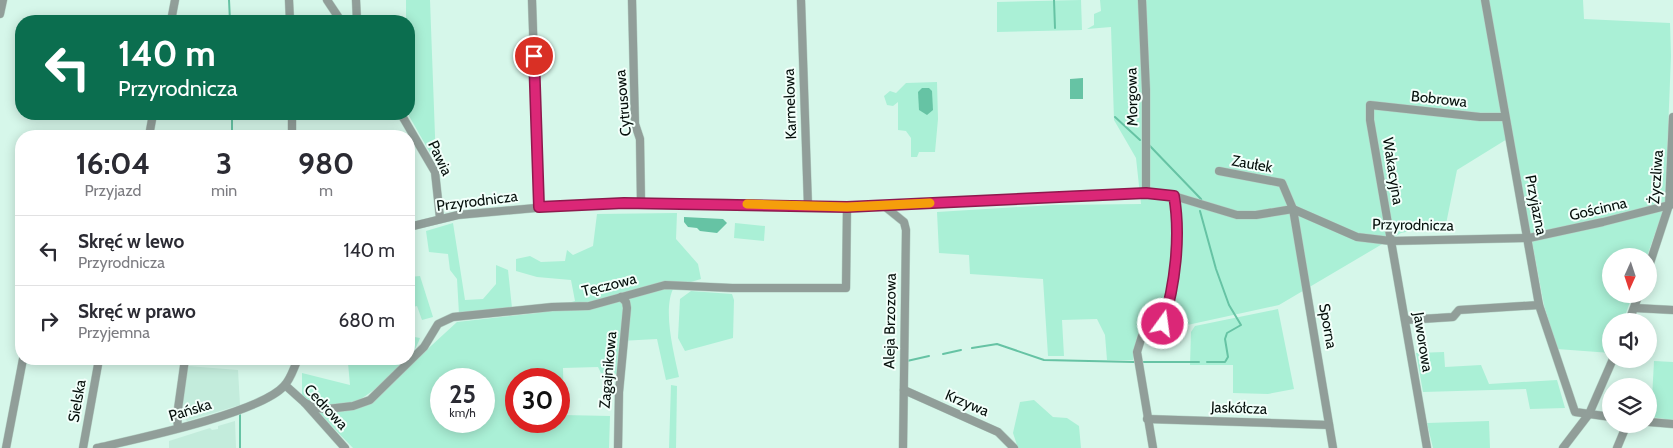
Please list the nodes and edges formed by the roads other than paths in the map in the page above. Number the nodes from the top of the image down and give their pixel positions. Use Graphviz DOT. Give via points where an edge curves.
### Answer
graph roads {
  1 [pos="2,0"];
  2 [pos="175,0"];
  3 [pos="289,0"];
  4 [pos="327,0"];
  5 [pos="356,0"];
  6 [pos="532,0"];
  7 [pos="632,0"];
  8 [pos="801,0"];
  9 [pos="1142,0"];
  10 [pos="1485,0"];
  11 [pos="0,14"];
  12 [pos="172,15"];
  13 [pos="290,15"];
  14 [pos="337,15"];
  15 [pos="357,15"];
  16 [pos="1370,105"];
  17 [pos="1505,117"];
  18 [pos="1673,117"];
  19 [pos="415,138"];
  20 [pos="1219,172"];
  21 [pos="1146,193"];
  22 [pos="1174,196"];
  23 [pos="640,203"];
  24 [pos="883,205"];
  25 [pos="1671,205"];
  26 [pos="808,206"];
  27 [pos="539,207"];
  28 [pos="847,207"];
  29 [pos="1294,209"];
  30 [pos="440,218"];
  31 [pos="415,224"];
  32 [pos="1529,238"];
  33 [pos="1391,241"];
  34 [pos="1655,248"];
  35 [pos="621,297"];
  36 [pos="1636,303"];
  37 [pos="1539,305"];
  38 [pos="1635,308"];
  39 [pos="1673,310"];
  40 [pos="1633,313"];
  41 [pos="1406,320"];
  42 [pos="415,356"];
  43 [pos="22,365"];
  44 [pos="98,365"];
  45 [pos="184,365"];
  46 [pos="295,365"];
  47 [pos="406,365"];
  48 [pos="1609,368"];
  49 [pos="285,385"];
  50 [pos="904,390"];
  51 [pos="305,403"];
  52 [pos="1589,414"];
  53 [pos="1602,416"];
  54 [pos="1148,419"];
  55 [pos="1657,423"];
  56 [pos="1673,424"];
  57 [pos="1329,425"];
  58 [pos="178,428"];
  59 [pos="1623,433"];
  60 [pos="119,446"];
  61 [pos="6,448"];
  62 [pos="83,448"];
  63 [pos="97,448"];
  64 [pos="345,448"];
  65 [pos="618,448"];
  66 [pos="903,448"];
  67 [pos="1014,448"];
  68 [pos="1153,448"];
  69 [pos="1333,448"];
  70 [pos="1427,448"];
  71 [pos="1563,448"];
  72 [pos="1617,448"];
  1 -- 11 [label="street"];
  2 -- 12 [label="street"];
  3 -- 13 [label="street"];
  4 -- 14 [label="street"];
  5 -- 15 [label="street"];
  6 -- 27 [label="street"];
  7 -- 23 [label="street, Cytrusowa" via="636,124 640,139"];
  8 -- 26 [label="street, Karmelowa"];
  9 -- 21 [label="street, Morgowa"];
  10 -- 17 [label="street, Przyjazna"];
  16 -- 17 [label="street, Bobrowa"];
  16 -- 33 [label="street, Wakacyjna"];
  17 -- 32 [label="street, Przyjazna"];
  18 -- 25 [label="street, Życzliwa"];
  19 -- 30 [label="street, Pawia" via="435,172"];
  20 -- 29 [label="street, Zaułek" via="1282,183"];
  21 -- 22 [label="street, Przyrodnicza"];
  21 -- 24 [label="street, Przyrodnicza"];
  22 -- 29 [label="street, Przyrodnicza" via="1237,215"];
  22 -- 54 [label="street" via="1177,243 1167,312 1163,324 1147,332 1138,343"];
  23 -- 26 [label="street, Przyrodnicza"];
  23 -- 27 [label="street, Przyrodnicza"];
  24 -- 28 [label="street, Przyrodnicza"];
  24 -- 50 [label="street, Aleja Brzozowa" via="904,222 906,230"];
  25 -- 32 [label="street, Gościnna"];
  25 -- 34 [label="street, Życzliwa"];
  26 -- 28 [label="street, Przyrodnicza"];
  27 -- 30 [label="street, Przyrodnicza"];
  28 -- 35 [label="street, Tęczowa" via="846,288 732,288 677,284"];
  29 -- 33 [label="street, Przyrodnicza" via="1358,236"];
  29 -- 57 [label="street, Sporna"];
  30 -- 31 [label="street, Przyrodnicza"];
  32 -- 33 [label="street, Przyrodnicza"];
  32 -- 37 [label="street, Przyjazna"];
  33 -- 41 [label="street, Jaworowa"];
  35 -- 42 [label="street, Tęczowa" via="589,306 532,308 442,320"];
  35 -- 65 [label="street, Zagajnikowa" via="627,308"];
  36 -- 38 [label="street"];
  37 -- 41 [label="street" via="1459,310 1454,317"];
  37 -- 52 [label="street, Przyjazna" via="1575,412"];
  38 -- 39 [label="street"];
  38 -- 40 [label="street"];
  41 -- 70 [label="street, Jaworowa"];
  43 -- 61 [label="street"];
  44 -- 62 [label="street, Sielska"];
  45 -- 58 [label="street"];
  46 -- 49 [label="street"];
  47 -- 51 [label="street, Tęczowa" via="370,400 354,406 327,409"];
  48 -- 52 [label="street"];
  49 -- 51 [label="street, Cedrowa"];
  49 -- 58 [label="street, Pańska" via="252,404"];
  50 -- 66 [label="street, Aleja Brzozowa"];
  50 -- 67 [label="street, Krzywa" via="998,432"];
  51 -- 64 [label="street, Cedrowa"];
  52 -- 53 [label="street"];
  52 -- 71 [label="street"];
  54 -- 57 [label="street, Jaskółcza"];
  54 -- 68 [label="street"];
  55 -- 56 [label="street"];
  57 -- 69 [label="street, Sporna"];
  58 -- 60 [label="street, Pańska"];
  59 -- 72 [label="street"];
  60 -- 63 [label="street, Pańska"];
}
